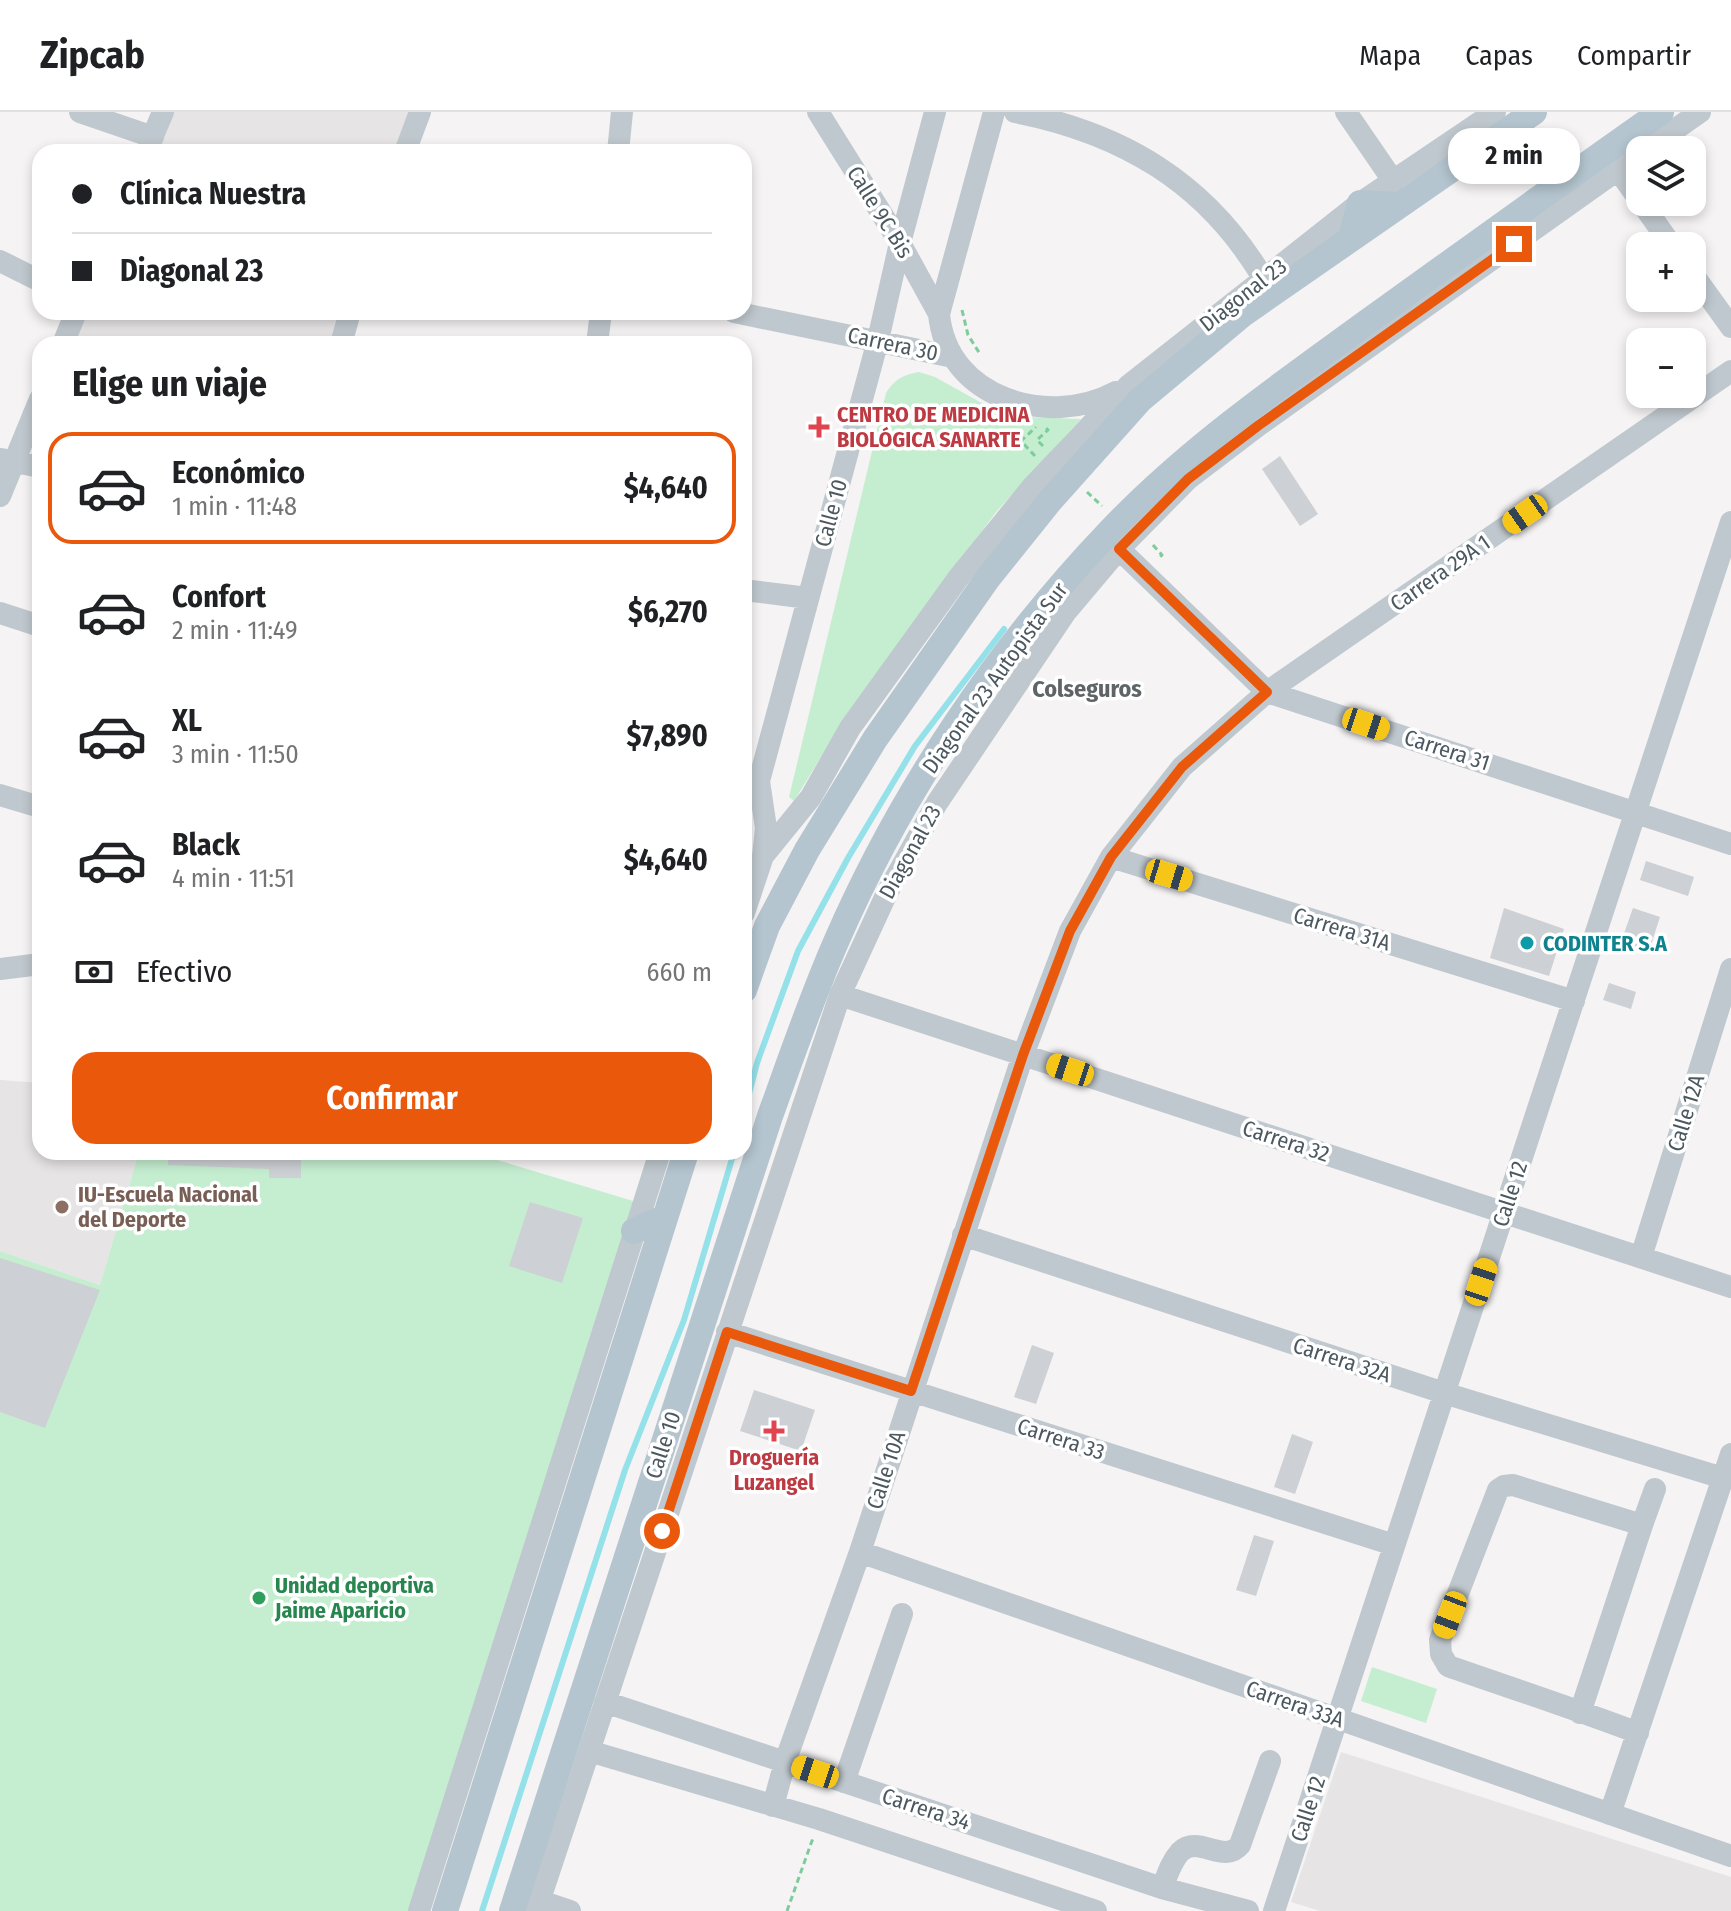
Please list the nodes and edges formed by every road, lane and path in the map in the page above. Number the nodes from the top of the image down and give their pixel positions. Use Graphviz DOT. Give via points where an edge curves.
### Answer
graph roads {
  1 [pos="80,112"];
  2 [pos="163,112"];
  3 [pos="420,112"];
  4 [pos="622,112"];
  5 [pos="818,112"];
  6 [pos="935,112"];
  7 [pos="994,112"];
  8 [pos="1015,112"];
  9 [pos="1346,112"];
  10 [pos="1495,112"];
  11 [pos="1534,112"];
  12 [pos="1661,112"];
  13 [pos="1700,112"];
  14 [pos="1666,136"];
  15 [pos="150,144"];
  16 [pos="408,144"];
  17 [pos="619,144"];
  18 [pos="1626,164"];
  19 [pos="1618,170"];
  20 [pos="1626,181"];
  21 [pos="1396,193"];
  22 [pos="1360,203"];
  23 [pos="1351,238"];
  24 [pos="900,243"];
  25 [pos="0,261"];
  26 [pos="32,277"];
  27 [pos="1263,278"];
  28 [pos="1706,292"];
  29 [pos="962,306"];
  30 [pos="939,314"];
  31 [pos="752,316"];
  32 [pos="1731,327"];
  33 [pos="878,340"];
  34 [pos="953,357"];
  35 [pos="983,359"];
  36 [pos="1731,371"];
  37 [pos="1128,386"];
  38 [pos="32,413"];
  39 [pos="1021,441"];
  40 [pos="1048,451"];
  41 [pos="6,460"];
  42 [pos="32,465"];
  43 [pos="1080,484"];
  44 [pos="0,496"];
  45 [pos="1102,506"];
  46 [pos="1731,522"];
  47 [pos="1150,542"];
  48 [pos="1119,549"];
  49 [pos="1156,561"];
  50 [pos="979,572"];
  51 [pos="752,591"];
  52 [pos="808,598"];
  53 [pos="0,613"];
  54 [pos="32,623"];
  55 [pos="1267,692"];
  56 [pos="752,777"];
  57 [pos="752,783"];
  58 [pos="0,795"];
  59 [pos="32,805"];
  60 [pos="1636,812"];
  61 [pos="1731,844"];
  62 [pos="763,856"];
  63 [pos="1111,857"];
  64 [pos="752,889"];
  65 [pos="32,965"];
  66 [pos="752,968"];
  67 [pos="0,969"];
  68 [pos="1731,969"];
  69 [pos="840,995"];
  70 [pos="1574,1001"];
  71 [pos="1023,1055"];
  72 [pos="770,1116"];
  73 [pos="794,1131"];
  74 [pos="657,1160"];
  75 [pos="683,1160"];
  76 [pos="1504,1212"];
  77 [pos="664,1218"];
  78 [pos="633,1234"];
  79 [pos="963,1235"];
  80 [pos="1641,1257"];
  81 [pos="649,1263"];
  82 [pos="1731,1287"];
  83 [pos="727,1332"];
  84 [pos="911,1391"];
  85 [pos="1444,1393"];
  86 [pos="1731,1454"];
  87 [pos="1723,1478"];
  88 [pos="1655,1489"];
  89 [pos="1642,1525"];
  90 [pos="1394,1545"];
  91 [pos="860,1552"];
  92 [pos="902,1614"];
  93 [pos="605,1702"];
  94 [pos="1580,1713"];
  95 [pos="1338,1718"];
  96 [pos="1638,1733"];
  97 [pos="589,1751"];
  98 [pos="1270,1761"];
  99 [pos="785,1762"];
  100 [pos="844,1782"];
  101 [pos="773,1806"];
  102 [pos="1610,1814"];
  103 [pos="819,1819"];
  104 [pos="1731,1856"];
  105 [pos="1162,1888"];
  106 [pos="538,1906"];
  107 [pos="419,1911"];
  108 [pos="445,1911"];
  109 [pos="512,1911"];
  110 [pos="570,1911"];
  111 [pos="787,1911"];
  112 [pos="1096,1911"];
  113 [pos="1248,1911"];
  114 [pos="1274,1911"];
  1 -- 15 [label="street"];
  2 -- 15 [label="street"];
  3 -- 16 [label="street"];
  4 -- 17 [label="street"];
  5 -- 24 [label="street, Calle 9C Bis"];
  6 -- 24 [label="street, Calle 10"];
  7 -- 30 [label="street"];
  8 -- 27 [label="street" via="1106,137 1150,160 1226,225"];
  9 -- 21 [label="street"];
  10 -- 21 [label="street"];
  11 -- 21 [label="main road"];
  12 -- 72 [label="main road, Diagonal 23 Autopista Sur" via="1245,411 1171,472 1066,579 1015,642 913,793 837,940"];
  13 -- 14 [label="street"];
  18 -- 19 [label="street, Diagonal 23"];
  19 -- 20 [label="street"];
  19 -- 48 [label="street, Diagonal 23" via="1259,425 1188,479"];
  21 -- 22 [label="main road"];
  21 -- 23 [label="main road"];
  22 -- 23 [label="main road"];
  22 -- 27 [label="street, Diagonal 23"];
  23 -- 50 [label="main road" via="1243,314 1140,400"];
  24 -- 30 [label="street, Calle 9C Bis"];
  24 -- 33 [label="street, Calle 10"];
  25 -- 26 [label="street"];
  27 -- 37 [label="street, Diagonal 23"];
  28 -- 32 [label="street"];
  29 -- 35 [label="path" via="968,335"];
  30 -- 34 [label="street"];
  31 -- 33 [label="street, Carrera 30"];
  33 -- 34 [label="street, Carrera 30"];
  33 -- 52 [label="street, Calle 10"];
  34 -- 37 [label="street, Carrera 30" via="984,387 1046,409 1100,401"];
  36 -- 55 [label="street, Carrera 29A 1"];
  37 -- 50 [label="street, Diagonal 23" via="1033,486"];
  38 -- 41 [label="street"];
  39 -- 40 [label="path" via="1041,423 1048,430 1037,440"];
  41 -- 42 [label="street"];
  41 -- 44 [label="street"];
  43 -- 45 [label="path"];
  46 -- 60 [label="street, Calle 12"];
  47 -- 49 [label="path" via="1162,555"];
  48 -- 55 [label="street, Carrera 31"];
  48 -- 69 [label="street, Diagonal 23" via="1065,613 937,803 887,893"];
  50 -- 62 [label="street, Diagonal 23" via="850,728 811,797"];
  50 -- 66 [label="main road" via="807,850 767,926"];
  51 -- 52 [label="street"];
  52 -- 56 [label="street, Calle 10"];
  53 -- 54 [label="street"];
  55 -- 60 [label="street, Carrera 31"];
  55 -- 63 [label="street, Calle 10A" via="1182,767"];
  57 -- 62 [label="street, Calle 10" via="766,828"];
  58 -- 59 [label="street"];
  60 -- 61 [label="street, Carrera 31"];
  60 -- 70 [label="street, Calle 12"];
  62 -- 64 [label="street, Calle 10"];
  63 -- 70 [label="street, Carrera 31A"];
  63 -- 71 [label="street, Calle 10A" via="1070,931"];
  65 -- 67 [label="street"];
  68 -- 80 [label="street, Calle 12A"];
  69 -- 71 [label="street, Carrera 32"];
  69 -- 73 [label="street, Diagonal 23"];
  70 -- 76 [label="street, Calle 12"];
  71 -- 76 [label="street, Carrera 32"];
  71 -- 79 [label="street, Calle 10A"];
  72 -- 109 [label="main road, Calle 10"];
  73 -- 83 [label="street, Calle 10"];
  74 -- 78 [label="street"];
  75 -- 77 [label="main road"];
  76 -- 80 [label="street, Carrera 32"];
  76 -- 85 [label="street, Calle 12"];
  77 -- 78 [label="main road"];
  77 -- 81 [label="main road"];
  78 -- 81 [label="main road"];
  78 -- 107 [label="street"];
  79 -- 84 [label="street, Calle 10A"];
  79 -- 85 [label="street, Carrera 32A"];
  80 -- 82 [label="street, Carrera 32"];
  81 -- 108 [label="main road"];
  83 -- 84 [label="street, Carrera 33"];
  83 -- 93 [label="street, Calle 10"];
  84 -- 90 [label="street, Carrera 33"];
  84 -- 91 [label="street, Calle 10A"];
  85 -- 87 [label="street, Carrera 32A"];
  85 -- 90 [label="street, Calle 12"];
  86 -- 87 [label="street"];
  87 -- 96 [label="street"];
  88 -- 89 [label="street"];
  89 -- 94 [label="street"];
  89 -- 94 [label="street" via="1504,1486 1498,1490 1440,1640 1448,1666"];
  90 -- 95 [label="street, Calle 12"];
  91 -- 95 [label="street, Carrera 33A"];
  91 -- 99 [label="street, Calle 10A"];
  92 -- 100 [label="street"];
  93 -- 97 [label="street, Calle 10"];
  93 -- 99 [label="street, Carrera 34"];
  94 -- 96 [label="street"];
  95 -- 102 [label="street, Carrera 33A"];
  95 -- 114 [label="street, Calle 12"];
  96 -- 102 [label="street"];
  97 -- 101 [label="street, Carrera 34"];
  97 -- 106 [label="street, Calle 10"];
  98 -- 105 [label="street" via="1236,1851 1227,1854 1195,1845 1182,1850"];
  99 -- 100 [label="street, Carrera 34"];
  99 -- 101 [label="street, Calle 10A"];
  100 -- 105 [label="street, Carrera 34"];
  101 -- 103 [label="street, Carrera 34"];
  102 -- 104 [label="street, Carrera 33A"];
  103 -- 111 [label="path"];
  103 -- 112 [label="street, Carrera 34"];
  105 -- 113 [label="street, Carrera 34"];
  106 -- 110 [label="street"];
}
